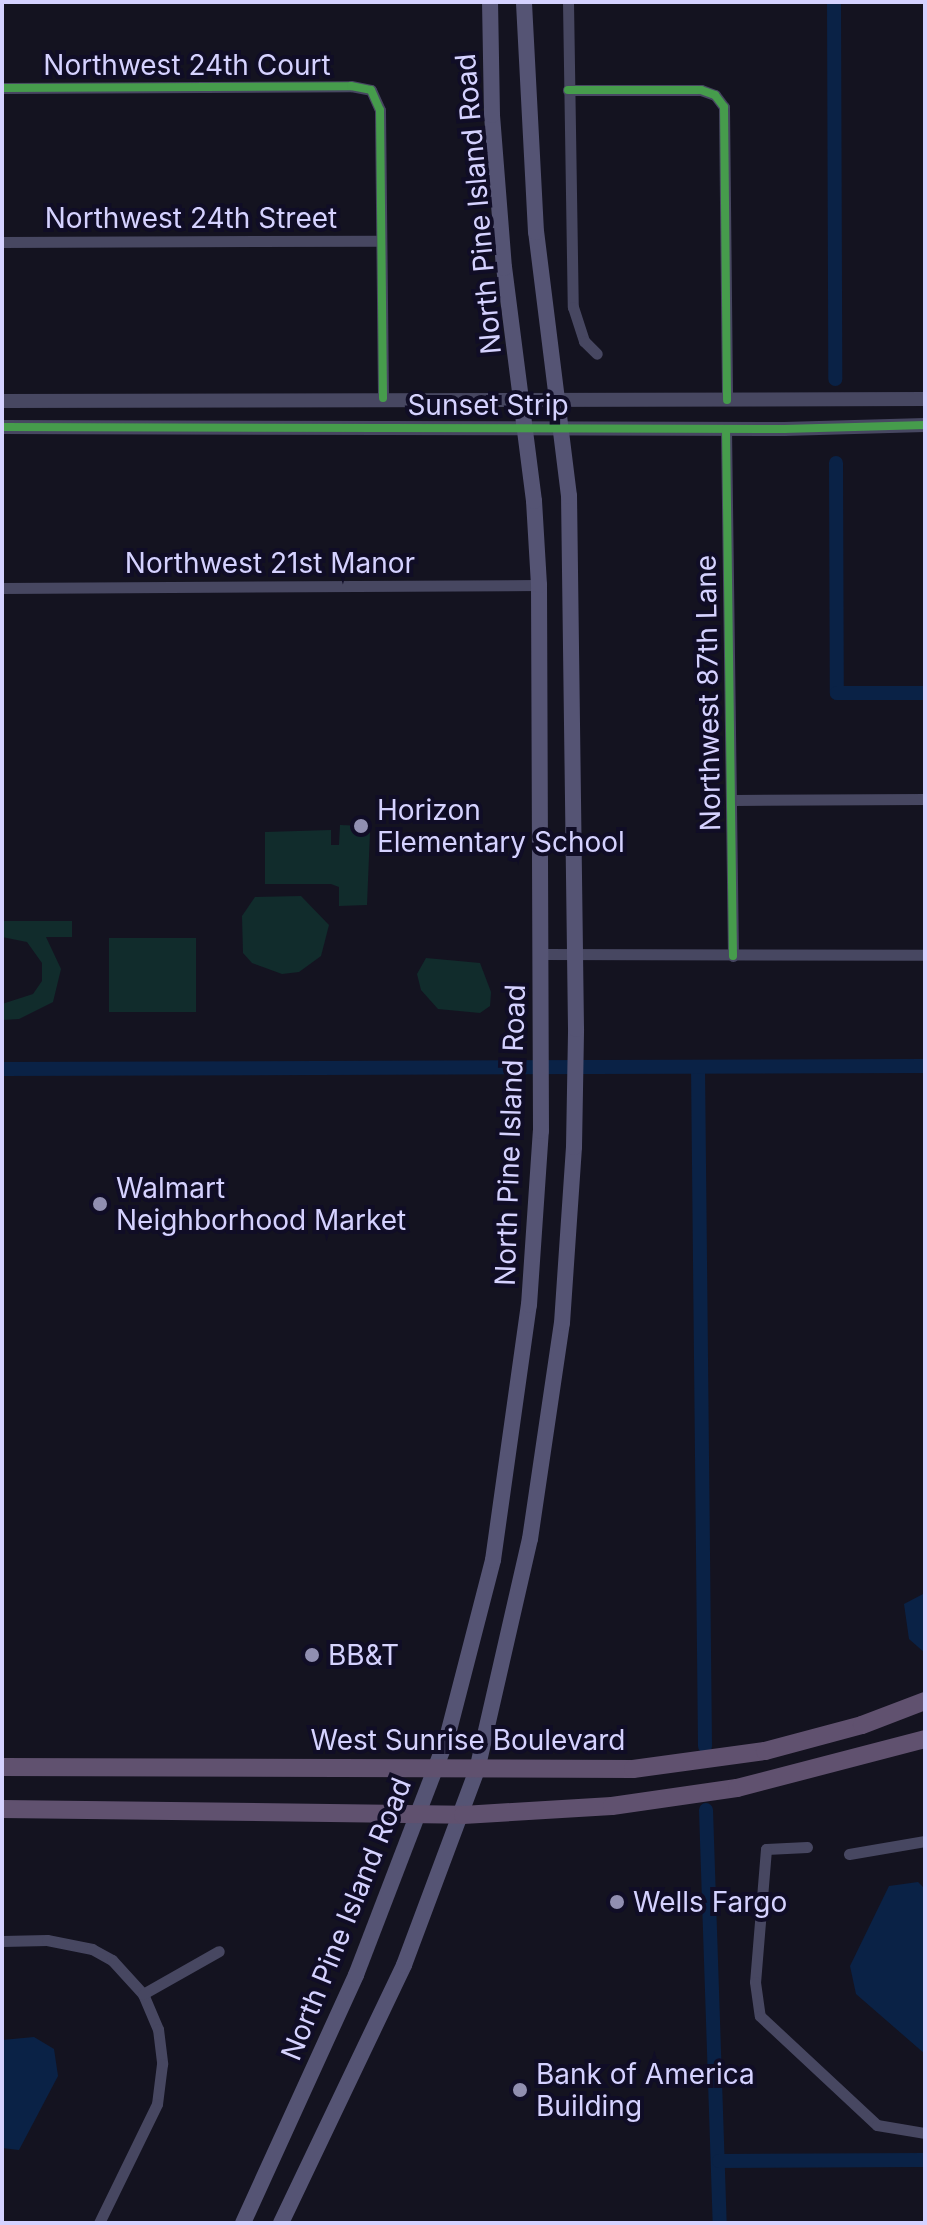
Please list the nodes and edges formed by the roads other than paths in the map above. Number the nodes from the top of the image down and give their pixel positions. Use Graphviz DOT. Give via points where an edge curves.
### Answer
graph roads {
  1 [pos="490,2"];
  2 [pos="524,2"];
  3 [pos="568,2"];
  4 [pos="2,88"];
  5 [pos="568,90"];
  6 [pos="381,241"];
  7 [pos="2,242"];
  8 [pos="597,354"];
  9 [pos="522,397"];
  10 [pos="383,398"];
  11 [pos="558,398"];
  12 [pos="925,399"];
  13 [pos="727,400"];
  14 [pos="2,401"];
  15 [pos="925,425"];
  16 [pos="2,427"];
  17 [pos="525,427"];
  18 [pos="561,427"];
  19 [pos="726,429"];
  20 [pos="539,585"];
  21 [pos="2,588"];
  22 [pos="925,799"];
  23 [pos="733,800"];
  24 [pos="542,954"];
  25 [pos="574,954"];
  26 [pos="925,955"];
  27 [pos="733,956"];
  28 [pos="925,1701"];
  29 [pos="925,1739"];
  30 [pos="2,1767"];
  31 [pos="436,1769"];
  32 [pos="477,1770"];
  33 [pos="2,1809"];
  34 [pos="419,1814"];
  35 [pos="463,1815"];
  36 [pos="925,1841"];
  37 [pos="807,1847"];
  38 [pos="849,1854"];
  39 [pos="2,1941"];
  40 [pos="219,1951"];
  41 [pos="143,1994"];
  42 [pos="925,2133"];
  43 [pos="99,2223"];
  44 [pos="243,2223"];
  45 [pos="281,2223"];
  1 -- 9 [label="main road, North Pine Island Road" via="500,222"];
  2 -- 11 [label="main road, North Pine Island Road" via="536,232"];
  3 -- 5 [label="street"];
  4 -- 6 [label="street, Northwest 24th Court" via="371,90 380,110"];
  5 -- 8 [label="street" via="573,307 584,341"];
  5 -- 13 [label="street" via="701,90 715,95 724,107"];
  6 -- 7 [label="street, Northwest 24th Street"];
  6 -- 10 [label="street"];
  9 -- 10 [label="street, Sunset Strip"];
  9 -- 11 [label="street, Sunset Strip"];
  9 -- 17 [label="main road, North Pine Island Road"];
  10 -- 14 [label="street, Sunset Strip"];
  11 -- 13 [label="street, Sunset Strip"];
  11 -- 18 [label="main road, North Pine Island Road"];
  12 -- 13 [label="street, Sunset Strip"];
  15 -- 19 [label="street, Sunset Strip"];
  16 -- 17 [label="street, Sunset Strip"];
  17 -- 18 [label="street, Sunset Strip"];
  17 -- 20 [label="main road, North Pine Island Road"];
  18 -- 19 [label="street, Sunset Strip"];
  18 -- 25 [label="main road, North Pine Island Road" via="570,542"];
  19 -- 23 [label="street, Northwest 87th Lane"];
  20 -- 21 [label="street, Northwest 21st Manor"];
  20 -- 24 [label="main road, North Pine Island Road"];
  22 -- 23 [label="street"];
  23 -- 27 [label="street, Northwest 87th Lane"];
  24 -- 25 [label="street"];
  24 -- 31 [label="main road, North Pine Island Road" via="541,1102 529,1305 511,1447 489,1575"];
  25 -- 27 [label="street"];
  25 -- 32 [label="main road, North Pine Island Road" via="566,1275 550,1414 530,1539"];
  26 -- 27 [label="street"];
  28 -- 32 [label="highway, West Sunrise Boulevard" via="862,1725 748,1754 661,1765"];
  29 -- 35 [label="highway" via="737,1788 667,1799"];
  30 -- 31 [label="highway, West Sunrise Boulevard"];
  31 -- 32 [label="highway, West Sunrise Boulevard"];
  31 -- 34 [label="main road, North Pine Island Road"];
  32 -- 35 [label="main road, North Pine Island Road"];
  33 -- 34 [label="highway"];
  34 -- 35 [label="highway"];
  34 -- 44 [label="main road, North Pine Island Road" via="356,1975"];
  35 -- 45 [label="main road, North Pine Island Road" via="404,1965"];
  36 -- 38 [label="street"];
  37 -- 42 [label="street" via="766,1849 755,1982 760,2016 877,2125"];
  39 -- 41 [label="street" via="47,1940 92,1949 112,1960"];
  40 -- 41 [label="street"];
  41 -- 43 [label="street" via="158,2029 162,2064 157,2104"];
}
